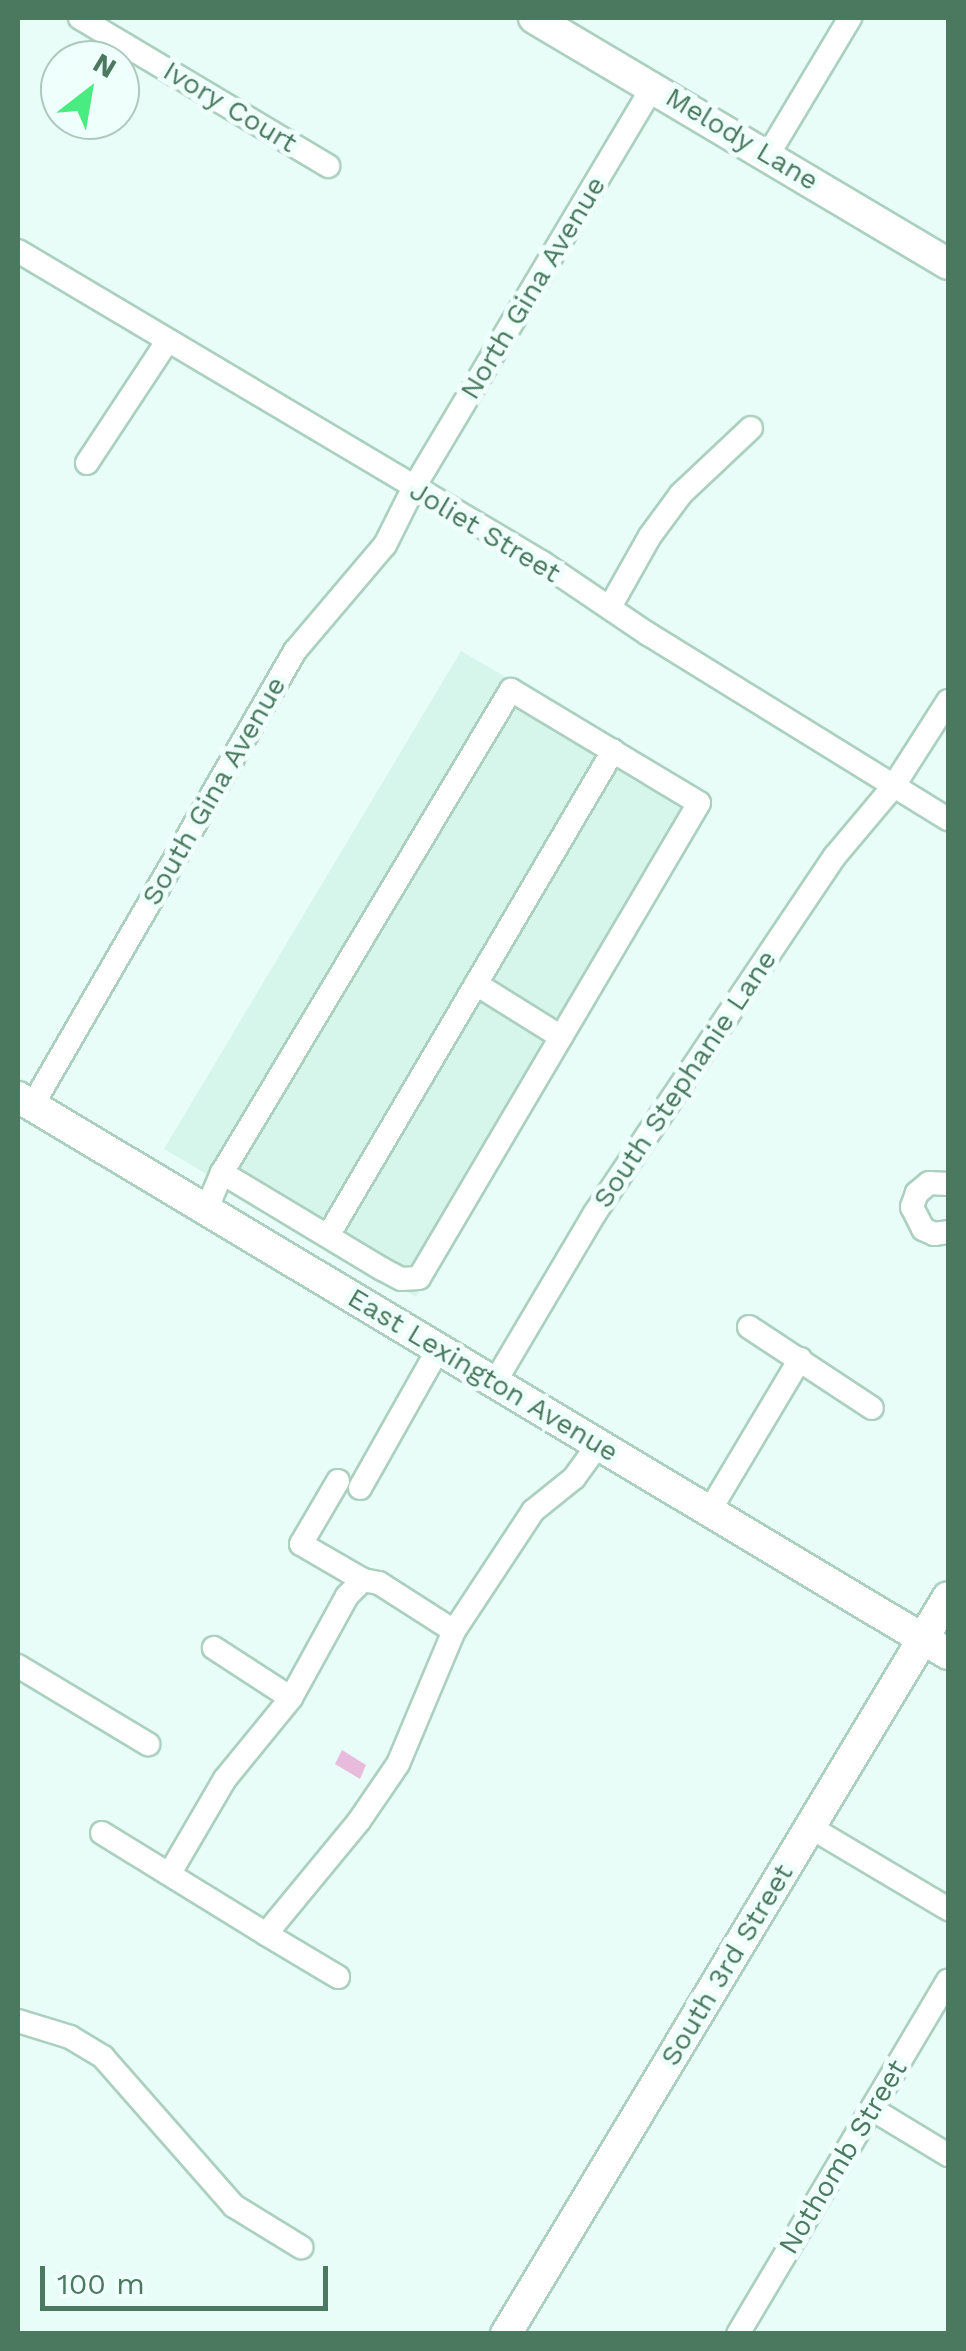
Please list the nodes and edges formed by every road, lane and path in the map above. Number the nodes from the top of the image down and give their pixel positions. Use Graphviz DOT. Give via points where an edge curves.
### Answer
graph roads {
  1 [pos="80,18"];
  2 [pos="534,18"];
  3 [pos="850,18"];
  4 [pos="653,86"];
  5 [pos="768,154"];
  6 [pos="328,166"];
  7 [pos="18,251"];
  8 [pos="948,264"];
  9 [pos="166,342"];
  10 [pos="751,428"];
  11 [pos="86,463"];
  12 [pos="413,489"];
  13 [pos="610,607"];
  14 [pos="948,701"];
  15 [pos="612,751"];
  16 [pos="893,787"];
  17 [pos="948,818"];
  18 [pos="476,984"];
  19 [pos="561,1037"];
  20 [pos="24,1102"];
  21 [pos="222,1173"];
  22 [pos="948,1184"];
  23 [pos="207,1208"];
  24 [pos="948,1232"];
  25 [pos="328,1236"];
  26 [pos="749,1327"];
  27 [pos="439,1348"];
  28 [pos="800,1359"];
  29 [pos="495,1382"];
  30 [pos="872,1408"];
  31 [pos="598,1445"];
  32 [pos="710,1510"];
  33 [pos="363,1580"];
  34 [pos="948,1597"];
  35 [pos="454,1631"];
  36 [pos="936,1646"];
  37 [pos="214,1648"];
  38 [pos="18,1666"];
  39 [pos="291,1698"];
  40 [pos="148,1744"];
  41 [pos="810,1827"];
  42 [pos="102,1833"];
  43 [pos="170,1873"];
  44 [pos="948,1909"];
  45 [pos="266,1934"];
  46 [pos="338,1977"];
  47 [pos="948,1981"];
  48 [pos="18,2021"];
  49 [pos="872,2109"];
  50 [pos="948,2155"];
  51 [pos="300,2246"];
  52 [pos="506,2334"];
  53 [pos="738,2334"];
  1 -- 6 [label="street, Ivory Court"];
  2 -- 4 [label="street, Melody Lane"];
  3 -- 5 [label="street"];
  4 -- 5 [label="street, Melody Lane"];
  4 -- 12 [label="street, North Gina Avenue"];
  5 -- 8 [label="street, Melody Lane"];
  7 -- 9 [label="street, Joliet Street"];
  9 -- 11 [label="street"];
  9 -- 12 [label="street, Joliet Street"];
  10 -- 13 [label="street" via="681,494"];
  12 -- 13 [label="street, Joliet Street"];
  12 -- 20 [label="street, South Gina Avenue" via="384,545 294,651"];
  13 -- 16 [label="street, Joliet Street"];
  14 -- 16 [label="street, South Stephanie Lane"];
  15 -- 18 [label="street"];
  15 -- 19 [label="street" via="699,803"];
  15 -- 21 [label="street" via="510,690"];
  16 -- 17 [label="street, Joliet Street"];
  16 -- 29 [label="street, South Stephanie Lane" via="836,856 594,1213"];
  18 -- 19 [label="street"];
  18 -- 25 [label="street"];
  19 -- 25 [label="street" via="419,1278 401,1279"];
  20 -- 23 [label="street, East Lexington Avenue"];
  21 -- 23 [label="street"];
  21 -- 25 [label="street"];
  22 -- 24 [label="street" via="929,1184 912,1206 923,1229"];
  23 -- 27 [label="street, East Lexington Avenue"];
  26 -- 28 [label="street"];
  27 -- 29 [label="street, East Lexington Avenue"];
  27 -- 33 [label="street" via="349,1485 301,1544"];
  28 -- 30 [label="street"];
  28 -- 32 [label="street"];
  29 -- 31 [label="street, East Lexington Avenue"];
  31 -- 32 [label="street, East Lexington Avenue"];
  31 -- 35 [label="street" via="574,1478 532,1510"];
  32 -- 36 [label="street, East Lexington Avenue"];
  33 -- 35 [label="street" via="379,1583"];
  33 -- 39 [label="street" via="347,1596"];
  34 -- 36 [label="street, South 3rd Street"];
  35 -- 45 [label="street" via="398,1764"];
  36 -- 41 [label="street, South 3rd Street"];
  37 -- 39 [label="street"];
  38 -- 40 [label="street"];
  39 -- 43 [label="street" via="225,1778"];
  41 -- 44 [label="street"];
  41 -- 52 [label="street, South 3rd Street"];
  42 -- 43 [label="street"];
  43 -- 45 [label="street"];
  45 -- 46 [label="street"];
  47 -- 49 [label="street, Nothomb Street"];
  48 -- 51 [label="street" via="70,2036 102,2057 234,2206"];
  49 -- 50 [label="street"];
  49 -- 53 [label="street, Nothomb Street"];
}
